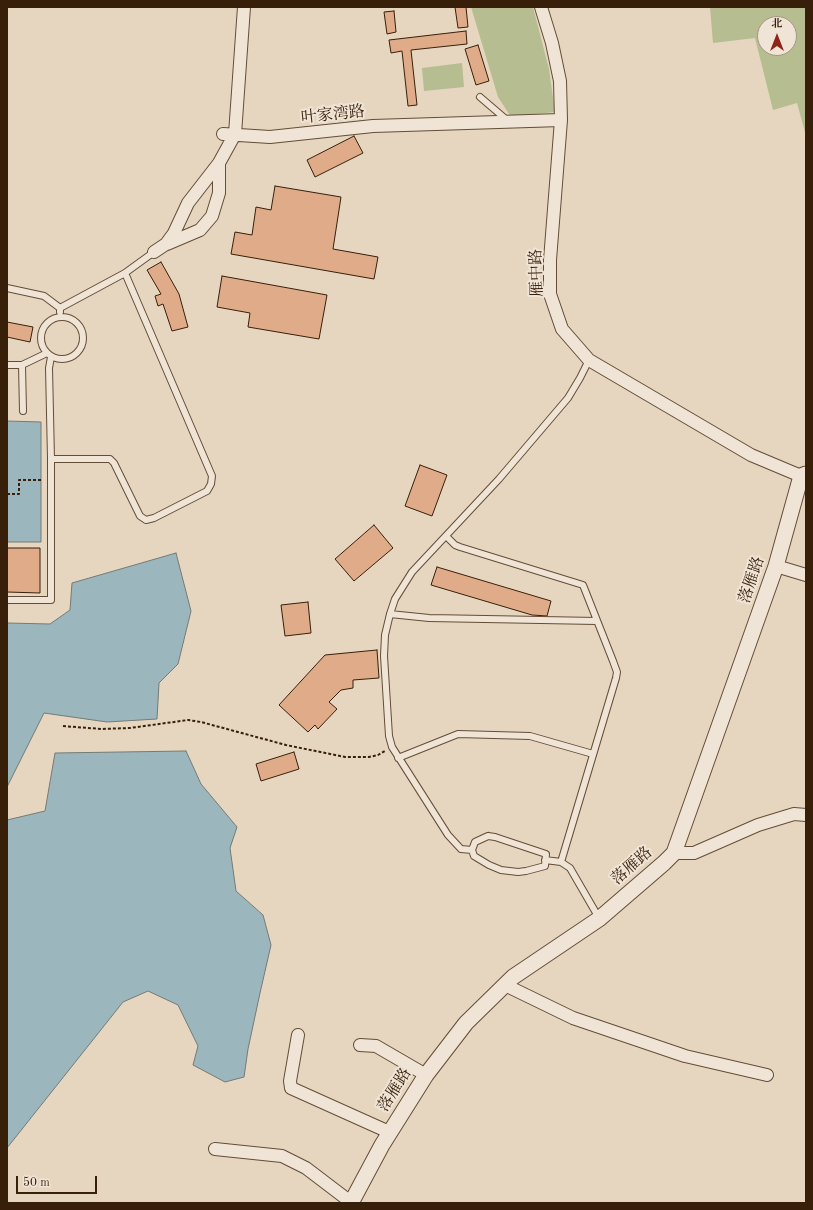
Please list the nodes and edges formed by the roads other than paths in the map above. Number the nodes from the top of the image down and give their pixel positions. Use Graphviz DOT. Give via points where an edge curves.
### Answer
graph roads {
  1 [pos="244,7"];
  2 [pos="541,7"];
  3 [pos="480,97"];
  4 [pos="560,120"];
  5 [pos="509,122"];
  6 [pos="229,134"];
  7 [pos="219,163"];
  8 [pos="166,244"];
  9 [pos="154,252"];
  10 [pos="125,273"];
  11 [pos="7,288"];
  12 [pos="60,308"];
  13 [pos="61,317"];
  14 [pos="49,355"];
  15 [pos="589,360"];
  16 [pos="7,365"];
  17 [pos="22,365"];
  18 [pos="23,411"];
  19 [pos="51,459"];
  20 [pos="803,475"];
  21 [pos="446,536"];
  22 [pos="776,566"];
  23 [pos="806,575"];
  24 [pos="7,600"];
  25 [pos="390,614"];
  26 [pos="597,621"];
  27 [pos="593,754"];
  28 [pos="398,758"];
  29 [pos="806,815"];
  30 [pos="472,850"];
  31 [pos="674,853"];
  32 [pos="546,860"];
  33 [pos="560,862"];
  34 [pos="600,919"];
  35 [pos="505,985"];
  36 [pos="298,1035"];
  37 [pos="360,1045"];
  38 [pos="426,1075"];
  39 [pos="767,1075"];
  40 [pos="390,1132"];
  41 [pos="215,1149"];
  42 [pos="351,1203"];
  1 -- 6 [label="street"];
  2 -- 4 [label="street, 雁中路" via="560,82"];
  3 -- 5 [label="lane"];
  4 -- 5 [label="street, 叶家湾路"];
  4 -- 15 [label="street, 雁中路" via="550,294 562,329"];
  5 -- 6 [label="street, 叶家湾路" via="373,126 270,137"];
  6 -- 7 [label="street"];
  7 -- 8 [label="street" via="188,203"];
  7 -- 8 [label="street" via="219,193 212,216 200,230"];
  8 -- 9 [label="street"];
  9 -- 10 [label="lane"];
  10 -- 12 [label="lane"];
  10 -- 19 [label="lane" via="212,476 212,484 207,491 146,520 140,516 110,459"];
  11 -- 12 [label="lane" via="44,296"];
  12 -- 13 [label="lane"];
  13 -- 14 [label="lane" via="50,321 42,330 41,342"];
  13 -- 14 [label="lane" via="73,320 81,328 83,340 79,351 69,358 57,359"];
  14 -- 17 [label="lane"];
  14 -- 19 [label="lane"];
  15 -- 20 [label="street, 雁中路" via="751,455"];
  15 -- 21 [label="lane" via="568,398"];
  16 -- 17 [label="lane"];
  17 -- 18 [label="lane"];
  19 -- 24 [label="lane" via="51,600"];
  20 -- 22 [label="street, 落雁路"];
  21 -- 25 [label="lane" via="412,572 395,599"];
  21 -- 26 [label="lane" via="460,547 583,585"];
  22 -- 23 [label="street"];
  22 -- 31 [label="street, 落雁路"];
  25 -- 26 [label="lane" via="429,618"];
  25 -- 28 [label="lane" via="384,656 389,736"];
  26 -- 27 [label="lane" via="617,672"];
  27 -- 28 [label="lane" via="530,736 458,734"];
  27 -- 33 [label="lane"];
  28 -- 30 [label="lane" via="448,835 461,850"];
  29 -- 31 [label="street" via="794,814 758,825 694,853"];
  30 -- 32 [label="lane" via="476,858 510,871 533,870 545,866"];
  30 -- 32 [label="lane" via="474,842 492,836 546,854"];
  31 -- 34 [label="street, 落雁路"];
  32 -- 33 [label="lane"];
  33 -- 34 [label="lane" via="570,868"];
  34 -- 35 [label="street, 落雁路" via="513,977"];
  35 -- 38 [label="street, 落雁路" via="466,1024"];
  35 -- 39 [label="street" via="573,1018 685,1056"];
  36 -- 40 [label="street" via="290,1080 291,1088"];
  37 -- 38 [label="street" via="376,1046"];
  38 -- 40 [label="street, 落雁路"];
  40 -- 42 [label="street, 落雁路"];
  41 -- 42 [label="street" via="282,1156 306,1168"];
}
